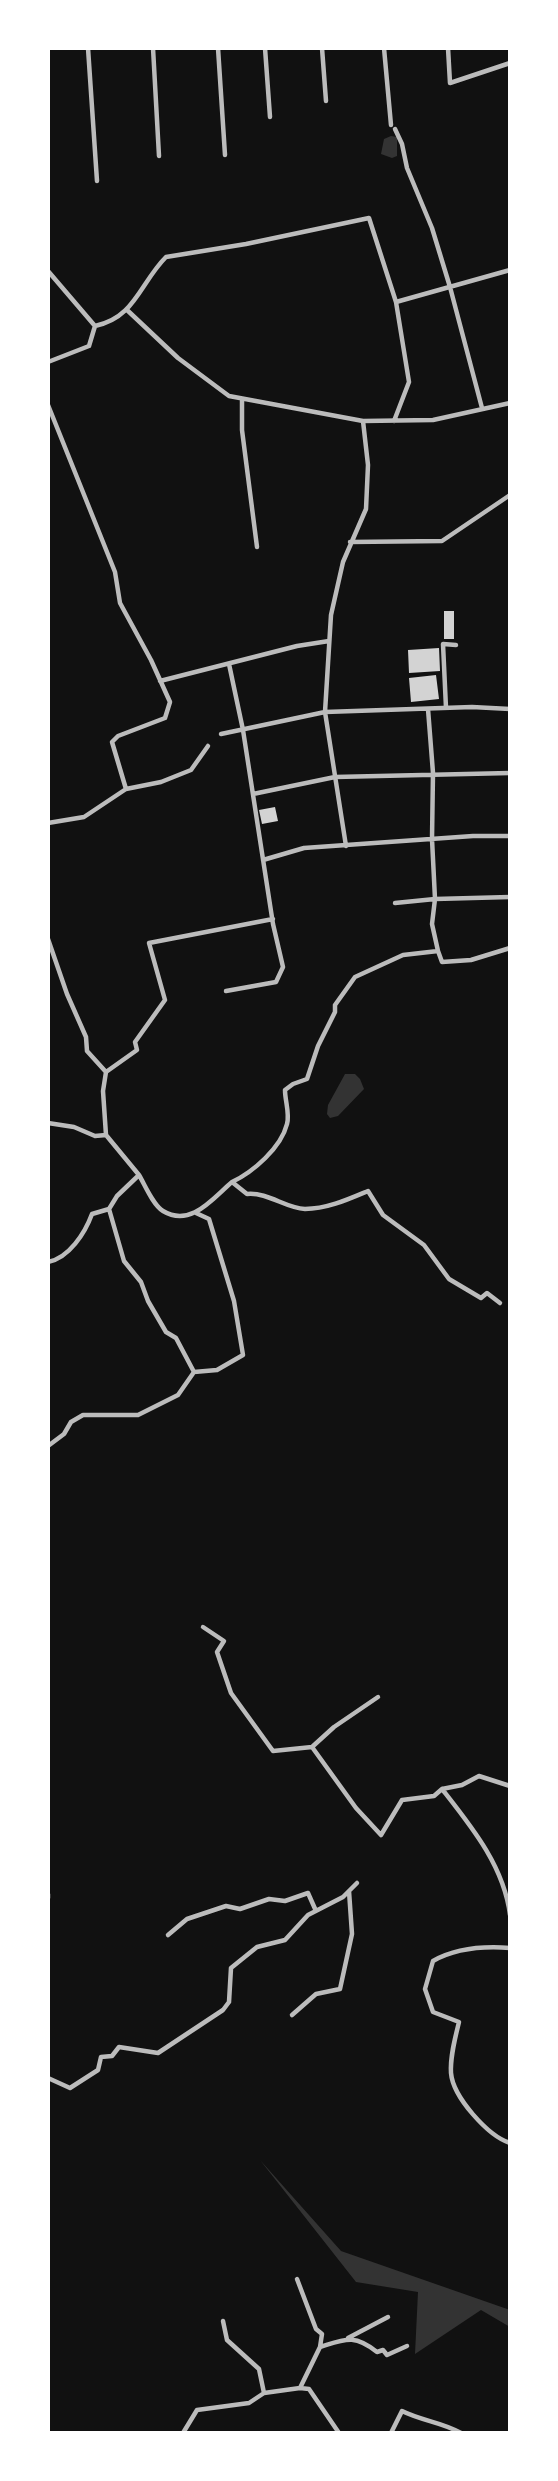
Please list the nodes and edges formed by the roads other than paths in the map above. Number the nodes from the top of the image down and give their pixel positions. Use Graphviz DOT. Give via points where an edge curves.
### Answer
graph roads {
  1 [pos="88,48"];
  2 [pos="153,48"];
  3 [pos="218,48"];
  4 [pos="265,48"];
  5 [pos="322,48"];
  6 [pos="384,48"];
  7 [pos="448,48"];
  8 [pos="510,63"];
  9 [pos="326,101"];
  10 [pos="270,117"];
  11 [pos="225,155"];
  12 [pos="159,156"];
  13 [pos="97,181"];
  14 [pos="510,270"];
  15 [pos="48,271"];
  16 [pos="450,287"];
  17 [pos="396,302"];
  18 [pos="127,310"];
  19 [pos="94,326"];
  20 [pos="48,362"];
  21 [pos="242,399"];
  22 [pos="510,403"];
  23 [pos="48,405"];
  24 [pos="482,408"];
  25 [pos="363,421"];
  26 [pos="394,421"];
  27 [pos="510,495"];
  28 [pos="350,542"];
  29 [pos="257,546"];
  30 [pos="329,640"];
  31 [pos="456,645"];
  32 [pos="229,664"];
  33 [pos="160,681"];
  34 [pos="446,708"];
  35 [pos="428,709"];
  36 [pos="510,709"];
  37 [pos="325,712"];
  38 [pos="243,730"];
  39 [pos="221,734"];
  40 [pos="208,746"];
  41 [pos="433,773"];
  42 [pos="510,773"];
  43 [pos="335,777"];
  44 [pos="126,789"];
  45 [pos="253,794"];
  46 [pos="48,823"];
  47 [pos="510,836"];
  48 [pos="432,839"];
  49 [pos="346,846"];
  50 [pos="263,860"];
  51 [pos="510,897"];
  52 [pos="435,899"];
  53 [pos="396,903"];
  54 [pos="273,919"];
  55 [pos="48,939"];
  56 [pos="510,948"];
  57 [pos="438,951"];
  58 [pos="226,991"];
  59 [pos="106,1072"];
  60 [pos="48,1123"];
  61 [pos="106,1135"];
  62 [pos="139,1176"];
  63 [pos="232,1182"];
  64 [pos="109,1209"];
  65 [pos="196,1213"];
  66 [pos="48,1262"];
  67 [pos="500,1303"];
  68 [pos="194,1372"];
  69 [pos="48,1446"];
  70 [pos="203,1627"];
  71 [pos="378,1697"];
  72 [pos="312,1747"];
  73 [pos="510,1786"];
  74 [pos="442,1789"];
  75 [pos="357,1883"];
  76 [pos="349,1891"];
  77 [pos="316,1911"];
  78 [pos="510,1915"];
  79 [pos="168,1935"];
  80 [pos="510,1948"];
  81 [pos="291,2015"];
  82 [pos="48,2078"];
  83 [pos="510,2142"];
  84 [pos="297,2279"];
  85 [pos="388,2317"];
  86 [pos="223,2321"];
  87 [pos="348,2338"];
  88 [pos="407,2346"];
  89 [pos="320,2347"];
  90 [pos="300,2388"];
  91 [pos="264,2393"];
  92 [pos="183,2433"];
  93 [pos="339,2433"];
  94 [pos="391,2433"];
  95 [pos="461,2433"];
  1 -- 13 [label="street"];
  2 -- 12 [label="street"];
  3 -- 11 [label="street"];
  4 -- 10 [label="street"];
  5 -- 9 [label="street"];
  6 -- 16 [label="street" via="393,127"];
  7 -- 8 [label="street" via="450,83"];
  14 -- 16 [label="street"];
  15 -- 19 [label="street"];
  16 -- 17 [label="street"];
  16 -- 24 [label="street"];
  17 -- 18 [label="street" via="369,218 166,257"];
  17 -- 26 [label="street" via="409,382"];
  18 -- 19 [label="street" via="110,323"];
  18 -- 21 [label="street" via="178,358 229,396"];
  19 -- 20 [label="street" via="90,346"];
  21 -- 25 [label="street"];
  21 -- 29 [label="street" via="242,430"];
  22 -- 24 [label="street"];
  23 -- 33 [label="street" via="115,572 120,603"];
  24 -- 26 [label="street" via="433,420"];
  25 -- 26 [label="street"];
  25 -- 28 [label="street" via="368,465 366,509"];
  27 -- 28 [label="street" via="442,541"];
  28 -- 30 [label="street" via="331,615"];
  30 -- 32 [label="street"];
  30 -- 37 [label="street"];
  31 -- 34 [label="street" via="443,644"];
  32 -- 33 [label="street"];
  32 -- 38 [label="street"];
  33 -- 44 [label="street" via="170,702 165,718 112,742"];
  34 -- 35 [label="street"];
  34 -- 36 [label="street"];
  35 -- 37 [label="street"];
  35 -- 41 [label="street"];
  37 -- 38 [label="street"];
  37 -- 43 [label="street"];
  38 -- 39 [label="street"];
  38 -- 45 [label="street"];
  40 -- 44 [label="street" via="191,770 161,782"];
  41 -- 42 [label="street"];
  41 -- 43 [label="street"];
  41 -- 48 [label="street"];
  43 -- 45 [label="street"];
  43 -- 49 [label="street"];
  44 -- 46 [label="street" via="84,817"];
  45 -- 50 [label="street"];
  47 -- 48 [label="street"];
  48 -- 49 [label="street"];
  48 -- 52 [label="street"];
  49 -- 50 [label="street" via="304,848"];
  50 -- 54 [label="street"];
  51 -- 52 [label="street"];
  52 -- 53 [label="street"];
  52 -- 57 [label="street" via="432,924"];
  54 -- 58 [label="street" via="283,967 276,982"];
  54 -- 59 [label="street" via="149,943 165,1000 135,1042 137,1050"];
  55 -- 59 [label="street" via="86,1037 87,1051"];
  56 -- 57 [label="street" via="471,960 442,962"];
  57 -- 63 [label="street" via="403,955 355,977 335,1005 307,1079 285,1090 284,1130 250,1173"];
  59 -- 61 [label="street"];
  60 -- 61 [label="street" via="74,1126 95,1136"];
  61 -- 62 [label="street"];
  62 -- 64 [label="street"];
  62 -- 65 [label="street" via="162,1210 180,1217"];
  63 -- 65 [label="street"];
  63 -- 67 [label="street" via="247,1194 258,1193 304,1209 334,1204 368,1191 383,1215 424,1245 448,1279 481,1299 487,1293"];
  64 -- 66 [label="street" via="92,1214 85,1234 56,1260"];
  64 -- 68 [label="street" via="124,1261 141,1282 147,1301 166,1332 176,1338"];
  65 -- 68 [label="street" via="209,1219 220,1252 243,1355 217,1370"];
  68 -- 69 [label="street" via="178,1395 138,1415 83,1415"];
  70 -- 72 [label="street" via="224,1641 217,1653 231,1693 273,1751"];
  71 -- 72 [label="street"];
  72 -- 74 [label="street" via="356,1808 381,1835 402,1800 434,1796"];
  73 -- 74 [label="street" via="479,1776"];
  74 -- 78 [label="street" via="489,1854 507,1893"];
  75 -- 76 [label="street"];
  76 -- 77 [label="street"];
  76 -- 81 [label="street" via="352,1934 340,1989 316,1994"];
  77 -- 79 [label="street" via="308,1893 285,1901 269,1899 240,1909 226,1906 187,1919"];
  77 -- 82 [label="street" via="285,1940 257,1947 231,1968 229,2002 223,2010 159,2053 119,2047 112,2056 101,2057 98,2070 70,2088"];
  80 -- 83 [label="street" via="447,1953 433,1961 425,1989 433,2012 459,2022 451,2073 456,2091 482,2124"];
  84 -- 89 [label="street" via="316,2329 322,2334"];
  85 -- 87 [label="street"];
  86 -- 91 [label="street" via="227,2340 259,2369"];
  87 -- 88 [label="street" via="363,2341 387,2355"];
  87 -- 89 [label="street"];
  89 -- 90 [label="street"];
  90 -- 91 [label="street"];
  90 -- 93 [label="street" via="309,2389"];
  91 -- 92 [label="street" via="249,2403 197,2410"];
  94 -- 95 [label="street" via="402,2411"];
}
